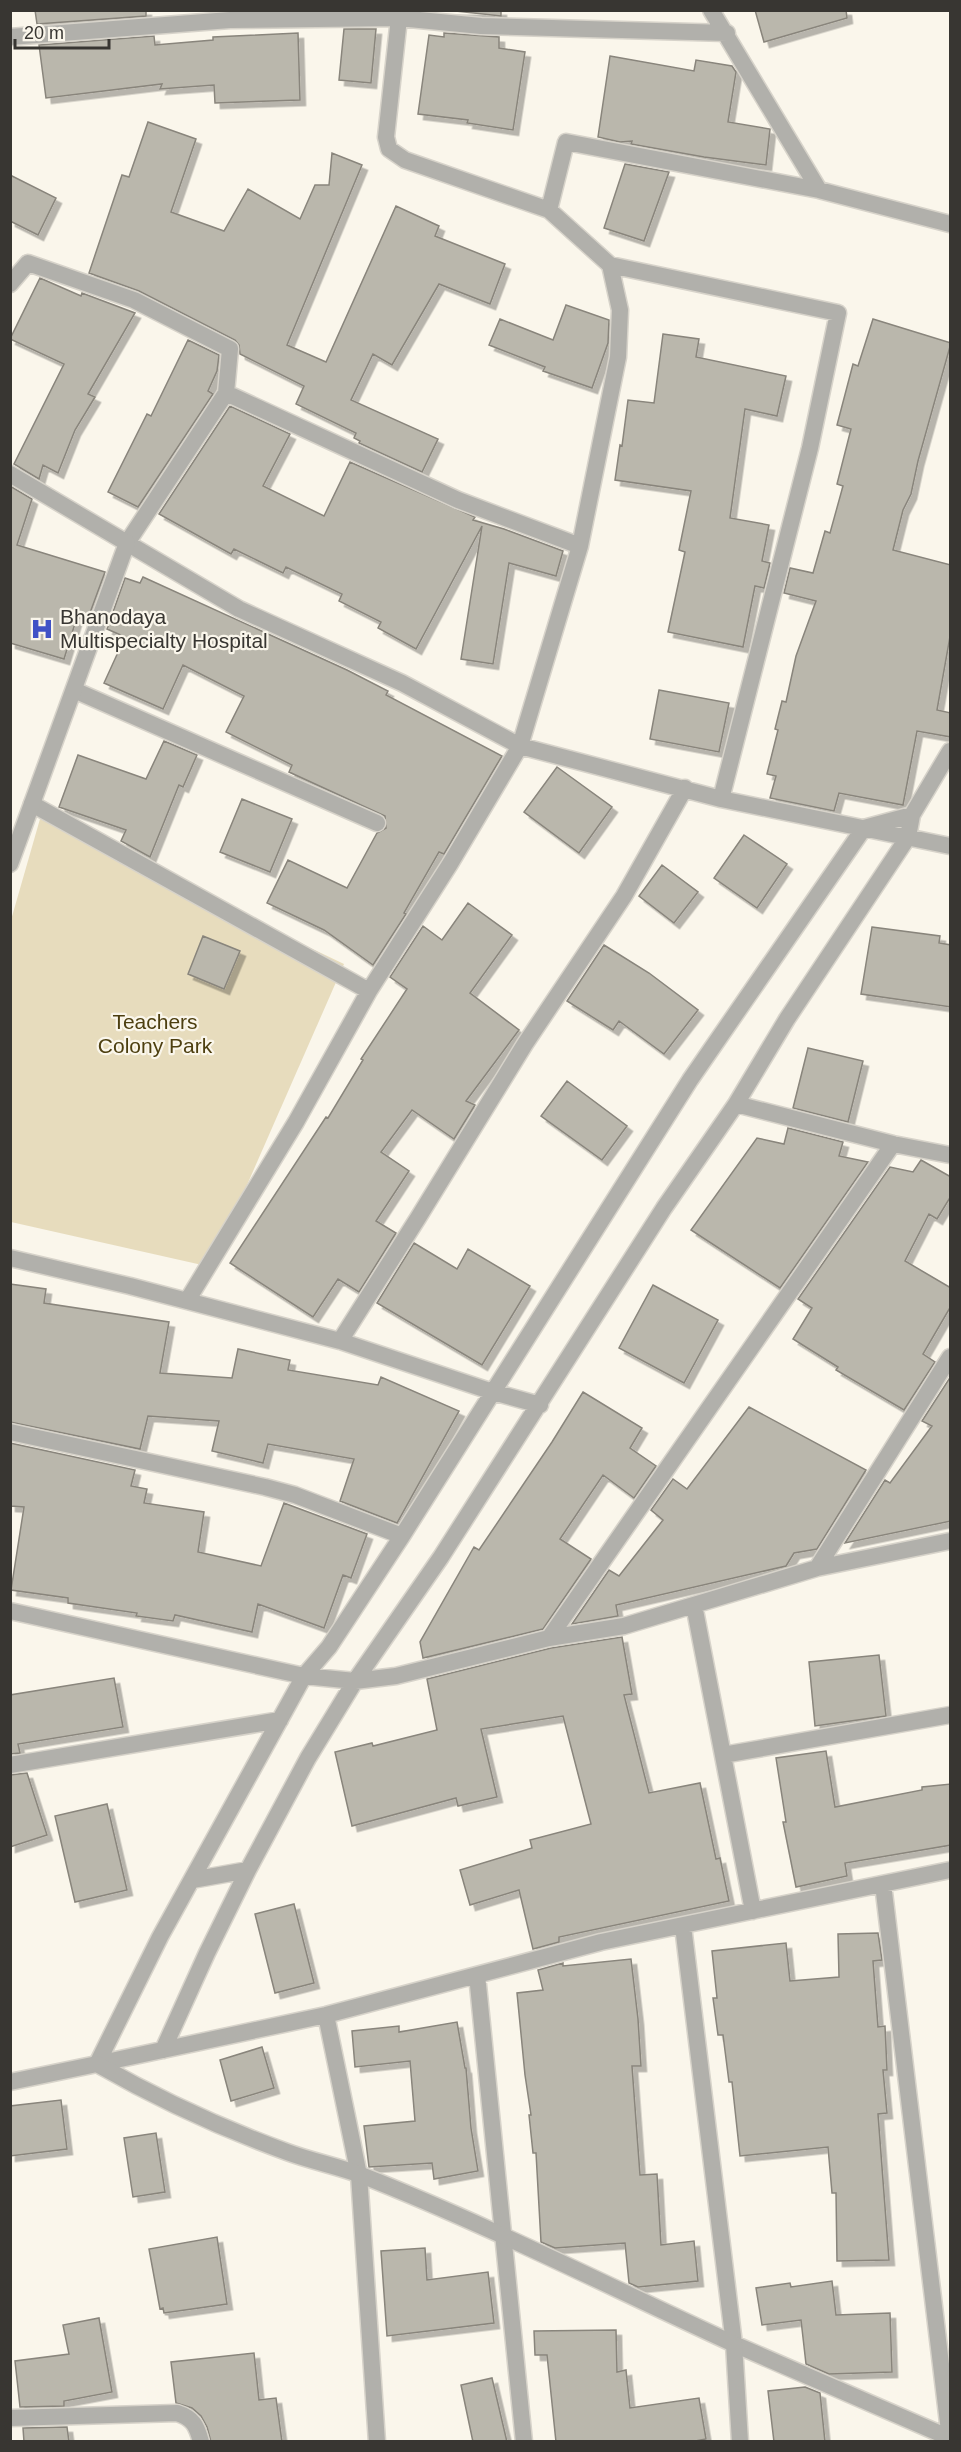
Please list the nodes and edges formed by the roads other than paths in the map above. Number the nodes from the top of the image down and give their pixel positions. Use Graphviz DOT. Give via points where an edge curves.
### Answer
graph roads {
  1 [pos="711,10"];
  2 [pos="399,18"];
  3 [pos="727,33"];
  4 [pos="10,37"];
  5 [pos="819,190"];
  6 [pos="549,210"];
  7 [pos="951,224"];
  8 [pos="610,266"];
  9 [pos="10,284"];
  10 [pos="226,393"];
  11 [pos="10,474"];
  12 [pos="127,543"];
  13 [pos="580,546"];
  14 [pos="74,690"];
  15 [pos="520,746"];
  16 [pos="951,751"];
  17 [pos="685,788"];
  18 [pos="721,799"];
  19 [pos="32,804"];
  20 [pos="912,815"];
  21 [pos="377,823"];
  22 [pos="864,828"];
  23 [pos="908,837"];
  24 [pos="951,846"];
  25 [pos="10,864"];
  26 [pos="369,991"];
  27 [pos="736,1104"];
  28 [pos="893,1144"];
  29 [pos="951,1155"];
  30 [pos="10,1258"];
  31 [pos="188,1301"];
  32 [pos="340,1341"];
  33 [pos="951,1357"];
  34 [pos="493,1392"];
  35 [pos="540,1405"];
  36 [pos="10,1432"];
  37 [pos="402,1536"];
  38 [pos="951,1541"];
  39 [pos="817,1568"];
  40 [pos="694,1605"];
  41 [pos="10,1611"];
  42 [pos="549,1638"];
  43 [pos="304,1676"];
  44 [pos="355,1681"];
  45 [pos="951,1715"];
  46 [pos="280,1720"];
  47 [pos="723,1755"];
  48 [pos="10,1765"];
  49 [pos="249,1870"];
  50 [pos="951,1870"];
  51 [pos="192,1880"];
  52 [pos="883,1884"];
  53 [pos="753,1911"];
  54 [pos="683,1926"];
  55 [pos="477,1975"];
  56 [pos="327,2015"];
  57 [pos="163,2050"];
  58 [pos="97,2064"];
  59 [pos="10,2082"];
  60 [pos="359,2175"];
  61 [pos="505,2238"];
  62 [pos="734,2344"];
  63 [pos="10,2418"];
  64 [pos="950,2439"];
  65 [pos="201,2442"];
  66 [pos="377,2442"];
  67 [pos="524,2442"];
  68 [pos="740,2442"];
  1 -- 3 [label="street"];
  2 -- 3 [label="street" via="481,26"];
  2 -- 4 [label="street" via="231,20"];
  2 -- 6 [label="street" via="386,137 389,149 405,160"];
  3 -- 5 [label="street"];
  5 -- 6 [label="street" via="566,142"];
  5 -- 7 [label="street"];
  6 -- 8 [label="street"];
  8 -- 13 [label="street" via="620,310 618,357"];
  8 -- 18 [label="street" via="838,313 810,448"];
  9 -- 10 [label="street" via="28,263 134,300 230,349"];
  10 -- 12 [label="street"];
  10 -- 13 [label="street" via="458,500"];
  11 -- 12 [label="street"];
  12 -- 14 [label="street"];
  12 -- 15 [label="street" via="239,609 402,683"];
  13 -- 15 [label="street"];
  14 -- 19 [label="street"];
  14 -- 21 [label="street"];
  15 -- 17 [label="street"];
  15 -- 26 [label="street"];
  16 -- 20 [label="street"];
  17 -- 18 [label="street"];
  17 -- 32 [label="street" via="624,896 525,1044"];
  18 -- 22 [label="street"];
  19 -- 25 [label="street"];
  19 -- 26 [label="street"];
  20 -- 22 [label="street"];
  20 -- 23 [label="street"];
  22 -- 23 [label="street"];
  22 -- 34 [label="street" via="690,1080"];
  23 -- 24 [label="street"];
  23 -- 27 [label="street" via="787,1019"];
  26 -- 31 [label="street" via="296,1122"];
  27 -- 28 [label="street"];
  27 -- 35 [label="street" via="664,1208"];
  28 -- 29 [label="street"];
  28 -- 42 [label="street"];
  30 -- 31 [label="street"];
  31 -- 32 [label="street"];
  32 -- 34 [label="street"];
  33 -- 39 [label="street"];
  34 -- 35 [label="street"];
  34 -- 37 [label="street"];
  35 -- 44 [label="street"];
  36 -- 37 [label="street" via="265,1487"];
  37 -- 43 [label="street" via="329,1647"];
  38 -- 39 [label="street"];
  39 -- 40 [label="street"];
  40 -- 42 [label="street" via="624,1626"];
  40 -- 47 [label="street"];
  41 -- 43 [label="street"];
  42 -- 44 [label="street" via="396,1676"];
  43 -- 44 [label="street"];
  43 -- 46 [label="street"];
  44 -- 49 [label="street" via="308,1758"];
  45 -- 47 [label="street"];
  46 -- 48 [label="street"];
  46 -- 51 [label="street"];
  47 -- 53 [label="street"];
  49 -- 51 [label="street"];
  49 -- 57 [label="street"];
  50 -- 52 [label="street"];
  51 -- 58 [label="street"];
  52 -- 53 [label="street"];
  52 -- 64 [label="street"];
  53 -- 54 [label="street"];
  54 -- 55 [label="street" via="602,1942"];
  54 -- 62 [label="street"];
  55 -- 56 [label="street"];
  55 -- 61 [label="street"];
  56 -- 57 [label="street"];
  56 -- 60 [label="street"];
  57 -- 58 [label="street"];
  58 -- 59 [label="street"];
  58 -- 60 [label="street" via="203,2119"];
  60 -- 61 [label="street"];
  60 -- 66 [label="street"];
  61 -- 62 [label="street"];
  61 -- 67 [label="street"];
  62 -- 64 [label="street"];
  62 -- 68 [label="street"];
  63 -- 65 [label="street" via="177,2413 188,2416 196,2425"];
}
